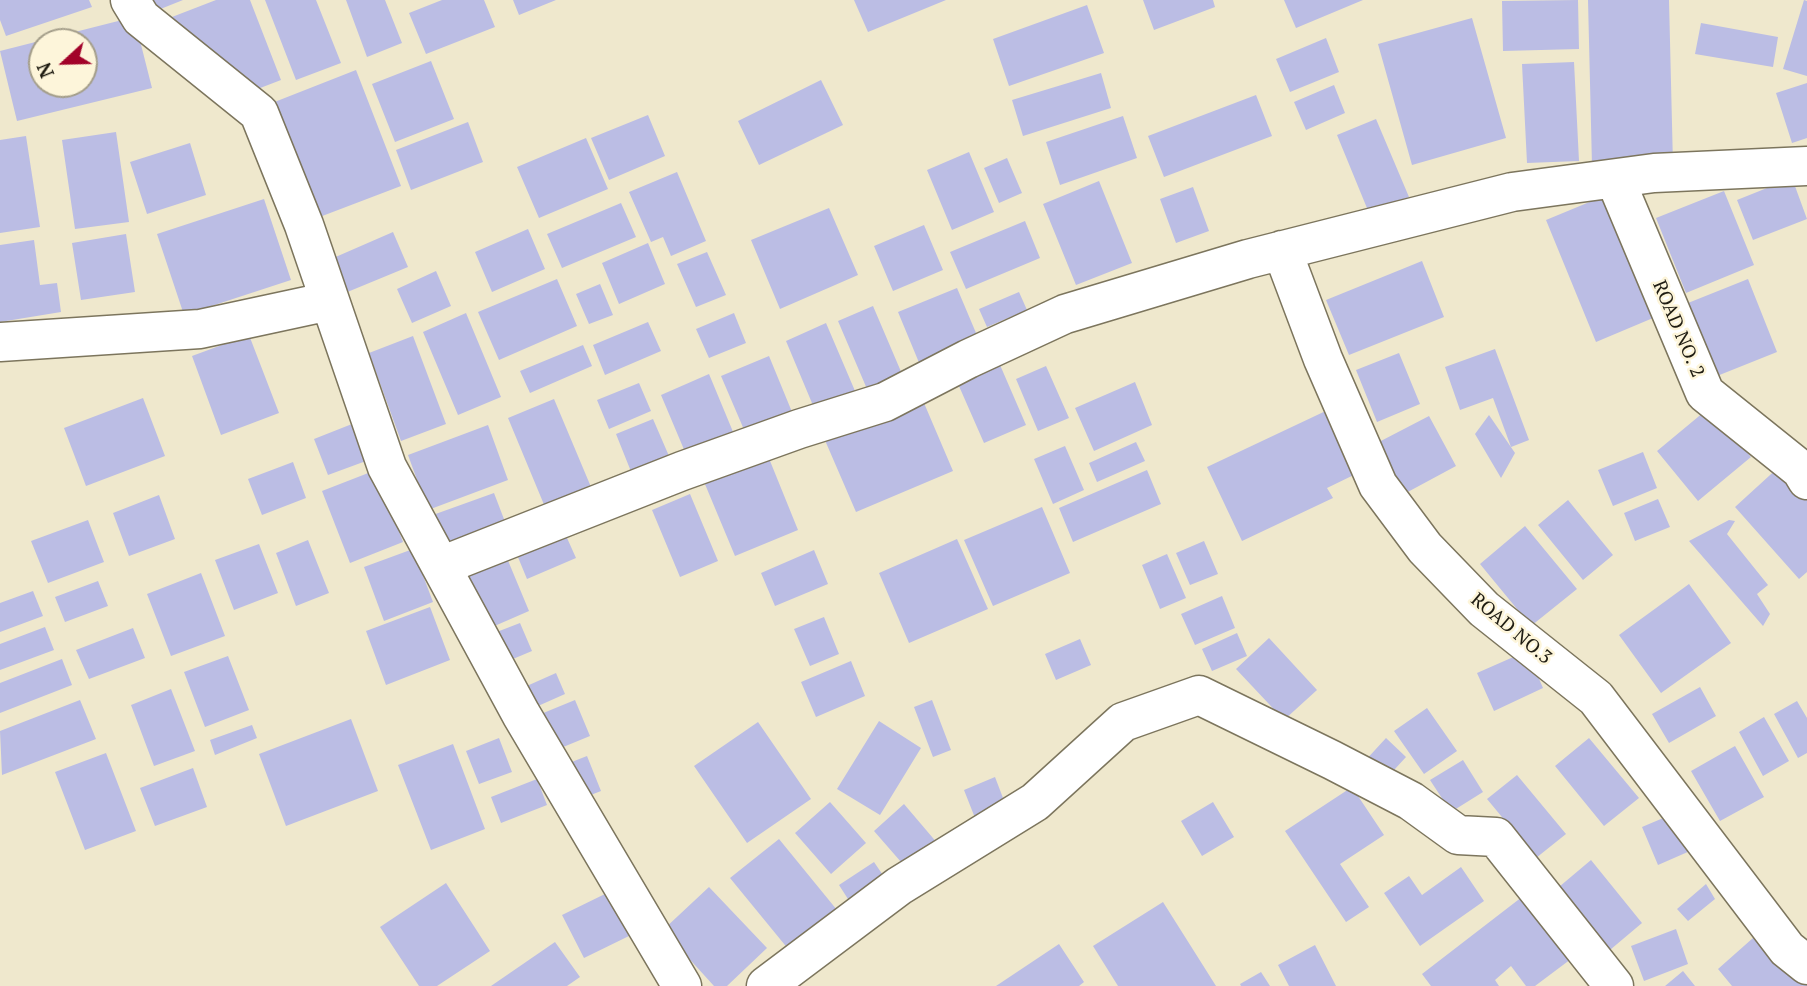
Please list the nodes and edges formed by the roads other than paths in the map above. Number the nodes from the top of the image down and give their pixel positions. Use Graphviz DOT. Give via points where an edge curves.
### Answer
graph roads {
  1 [pos="130,0"];
  2 [pos="1807,166"];
  3 [pos="1615,179"];
  4 [pos="1282,250"];
  5 [pos="330,301"];
  6 [pos="0,341"];
  7 [pos="1807,480"];
  8 [pos="441,566"];
  9 [pos="1807,965"];
  10 [pos="682,986"];
  11 [pos="766,986"];
  12 [pos="1614,986"];
  1 -- 5 [label="street" via="141,18 258,113"];
  2 -- 3 [label="street"];
  3 -- 4 [label="street" via="1512,192"];
  3 -- 7 [label="street, ROAD NO. 2" via="1705,393 1801,470"];
  4 -- 8 [label="street" via="1065,314 885,402 682,471"];
  4 -- 9 [label="street, ROAD NO.3" via="1378,485 1425,548 1484,609 1596,698 1787,949"];
  5 -- 6 [label="street" via="200,329"];
  5 -- 8 [label="street" via="387,467"];
  8 -- 10 [label="street" via="521,714"];
  11 -- 12 [label="street" via="899,886 1035,802 1123,722 1199,695 1411,801 1458,835 1496,837"];
}
